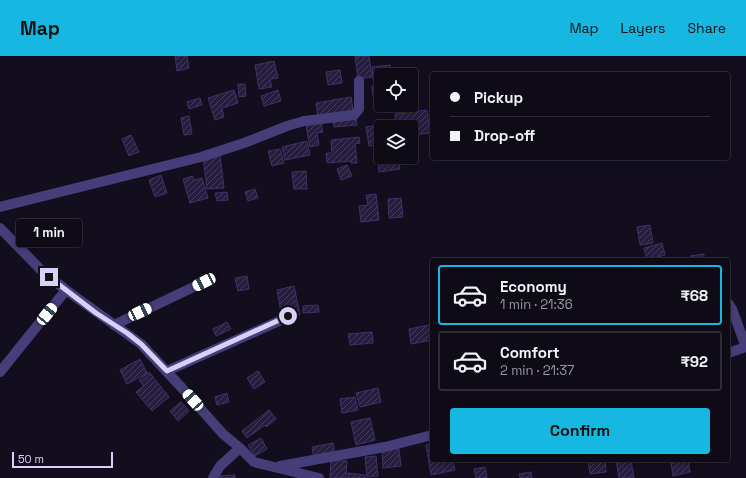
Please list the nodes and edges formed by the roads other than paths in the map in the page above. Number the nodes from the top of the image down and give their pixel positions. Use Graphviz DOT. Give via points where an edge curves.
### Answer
graph roads {
  1 [pos="359,81"];
  2 [pos="0,207"];
  3 [pos="0,228"];
  4 [pos="204,282"];
  5 [pos="66,290"];
  6 [pos="730,306"];
  7 [pos="288,316"];
  8 [pos="114,325"];
  9 [pos="746,347"];
  10 [pos="730,352"];
  11 [pos="167,371"];
  12 [pos="0,372"];
  13 [pos="430,436"];
  14 [pos="240,448"];
  15 [pos="278,467"];
  16 [pos="213,478"];
  17 [pos="318,478"];
  1 -- 2 [label="street" via="359,109 354,115 304,121 201,157"];
  3 -- 5 [label="street" via="41,270"];
  4 -- 8 [label="street"];
  5 -- 8 [label="street"];
  5 -- 12 [label="street"];
  6 -- 9 [label="street"];
  7 -- 11 [label="street"];
  8 -- 11 [label="street" via="141,344"];
  9 -- 10 [label="street"];
  11 -- 14 [label="street" via="223,434"];
  13 -- 15 [label="street"];
  14 -- 15 [label="street" via="254,462"];
  14 -- 16 [label="street" via="220,466"];
  15 -- 17 [label="street"];
}
